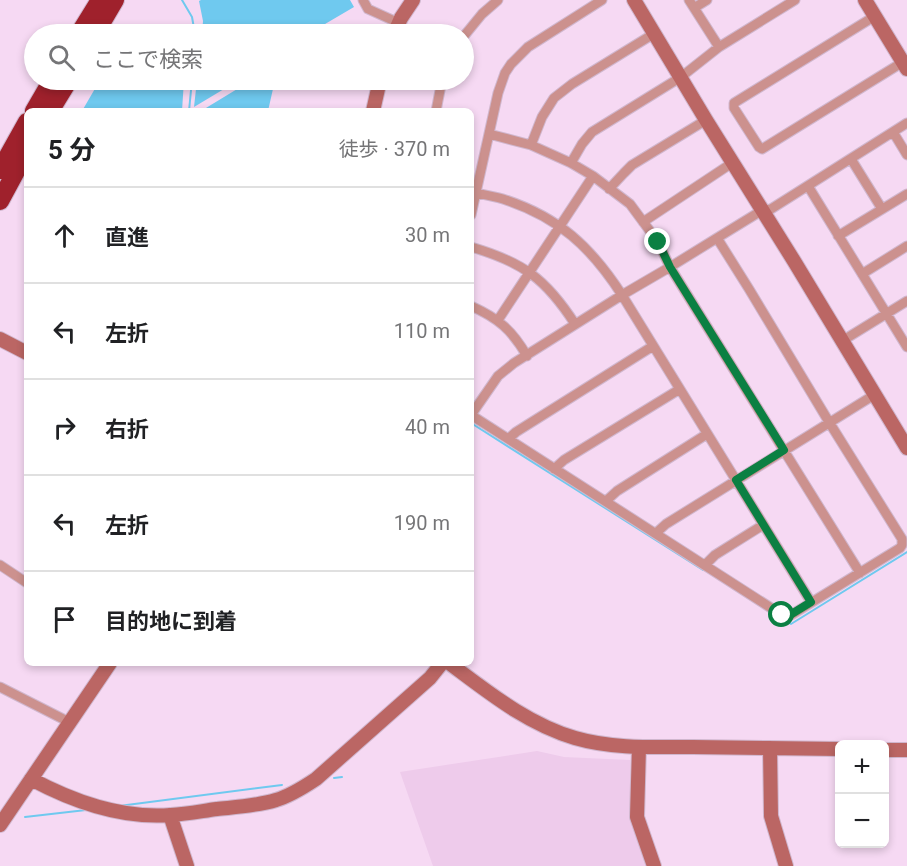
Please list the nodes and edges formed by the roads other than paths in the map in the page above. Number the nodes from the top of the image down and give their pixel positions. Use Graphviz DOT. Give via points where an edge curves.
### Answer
graph roads {
  1 [pos="100,0"];
  2 [pos="115,0"];
  3 [pos="363,0"];
  4 [pos="413,0"];
  5 [pos="498,0"];
  6 [pos="602,0"];
  7 [pos="634,0"];
  8 [pos="707,0"];
  9 [pos="795,0"];
  10 [pos="865,0"];
  11 [pos="692,4"];
  12 [pos="875,16"];
  13 [pos="85,24"];
  14 [pos="101,24"];
  15 [pos="389,24"];
  16 [pos="399,24"];
  17 [pos="474,24"];
  18 [pos="655,33"];
  19 [pos="719,47"];
  20 [pos="905,65"];
  21 [pos="681,77"];
  22 [pos="46,90"];
  23 [pos="63,90"];
  24 [pos="378,90"];
  25 [pos="440,90"];
  26 [pos="36,108"];
  27 [pos="53,108"];
  28 [pos="374,108"];
  29 [pos="437,108"];
  30 [pos="706,120"];
  31 [pos="907,123"];
  32 [pos="24,127"];
  33 [pos="893,132"];
  34 [pos="489,134"];
  35 [pos="531,145"];
  36 [pos="907,154"];
  37 [pos="24,157"];
  38 [pos="851,159"];
  39 [pos="571,163"];
  40 [pos="732,163"];
  41 [pos="0,171"];
  42 [pos="593,176"];
  43 [pos="808,186"];
  44 [pos="474,189"];
  45 [pos="609,189"];
  46 [pos="474,193"];
  47 [pos="907,194"];
  48 [pos="0,201"];
  49 [pos="882,209"];
  50 [pos="761,211"];
  51 [pos="643,222"];
  52 [pos="561,226"];
  53 [pos="838,236"];
  54 [pos="717,238"];
  55 [pos="907,246"];
  56 [pos="474,248"];
  57 [pos="670,267"];
  58 [pos="529,272"];
  59 [pos="862,274"];
  60 [pos="622,295"];
  61 [pos="907,301"];
  62 [pos="474,308"];
  63 [pos="887,314"];
  64 [pos="498,320"];
  65 [pos="575,324"];
  66 [pos="0,339"];
  67 [pos="842,341"];
  68 [pos="653,346"];
  69 [pos="907,347"];
  70 [pos="24,351"];
  71 [pos="527,356"];
  72 [pos="680,389"];
  73 [pos="874,395"];
  74 [pos="474,411"];
  75 [pos="474,417"];
  76 [pos="829,422"];
  77 [pos="707,434"];
  78 [pos="508,439"];
  79 [pos="907,448"];
  80 [pos="784,450"];
  81 [pos="554,469"];
  82 [pos="736,480"];
  83 [pos="606,501"];
  84 [pos="763,525"];
  85 [pos="656,533"];
  86 [pos="0,565"];
  87 [pos="705,565"];
  88 [pos="860,573"];
  89 [pos="24,581"];
  90 [pos="811,602"];
  91 [pos="108,666"];
  92 [pos="440,666"];
  93 [pos="453,666"];
  94 [pos="0,687"];
  95 [pos="69,722"];
  96 [pos="639,747"];
  97 [pos="770,748"];
  98 [pos="835,749"];
  99 [pos="889,750"];
  100 [pos="907,750"];
  101 [pos="31,779"];
  102 [pos="170,815"];
  103 [pos="0,825"];
  104 [pos="187,866"];
  105 [pos="654,866"];
  106 [pos="786,866"];
  1 -- 13 [label="highway"];
  2 -- 14 [label="highway"];
  3 -- 15 [label="street" via="368,9"];
  4 -- 16 [label="street"];
  5 -- 17 [label="street"];
  6 -- 34 [label="street" via="518,55 505,73"];
  7 -- 18 [label="street"];
  8 -- 11 [label="street"];
  9 -- 19 [label="street"];
  10 -- 12 [label="street"];
  11 -- 19 [label="street"];
  12 -- 20 [label="street"];
  12 -- 20 [label="street" via="734,103 734,108 762,149"];
  18 -- 21 [label="street"];
  18 -- 35 [label="street" via="554,98"];
  19 -- 21 [label="street"];
  21 -- 30 [label="street"];
  21 -- 39 [label="street" via="592,132"];
  22 -- 26 [label="highway"];
  23 -- 27 [label="highway"];
  24 -- 28 [label="street"];
  25 -- 29 [label="street"];
  30 -- 40 [label="street"];
  30 -- 45 [label="street" via="632,165"];
  31 -- 33 [label="street"];
  32 -- 41 [label="highway"];
  33 -- 36 [label="street"];
  33 -- 38 [label="street"];
  34 -- 35 [label="street"];
  34 -- 44 [label="street"];
  35 -- 39 [label="street"];
  37 -- 48 [label="highway"];
  38 -- 43 [label="street"];
  38 -- 49 [label="street"];
  39 -- 42 [label="street"];
  40 -- 50 [label="street"];
  40 -- 51 [label="street"];
  42 -- 45 [label="street"];
  42 -- 52 [label="street"];
  43 -- 50 [label="street"];
  43 -- 53 [label="street"];
  45 -- 51 [label="street" via="630,204"];
  46 -- 52 [label="street" via="523,206"];
  47 -- 49 [label="street"];
  49 -- 53 [label="street"];
  50 -- 54 [label="street"];
  50 -- 67 [label="street"];
  51 -- 57 [label="street"];
  52 -- 58 [label="street"];
  52 -- 60 [label="street" via="596,258"];
  53 -- 59 [label="street"];
  54 -- 57 [label="street"];
  54 -- 76 [label="street"];
  55 -- 59 [label="street"];
  56 -- 58 [label="street" via="499,255"];
  57 -- 60 [label="street"];
  57 -- 80 [label="street"];
  58 -- 64 [label="street"];
  58 -- 65 [label="street" via="556,296"];
  59 -- 63 [label="street"];
  60 -- 65 [label="street"];
  60 -- 68 [label="street"];
  61 -- 63 [label="street"];
  62 -- 64 [label="street"];
  63 -- 67 [label="street"];
  63 -- 69 [label="street"];
  64 -- 71 [label="street" via="518,340"];
  65 -- 71 [label="street"];
  66 -- 70 [label="street"];
  67 -- 73 [label="street"];
  68 -- 72 [label="street"];
  68 -- 78 [label="street"];
  71 -- 74 [label="street" via="498,376"];
  72 -- 77 [label="street"];
  72 -- 81 [label="street"];
  73 -- 76 [label="street"];
  73 -- 79 [label="street"];
  75 -- 78 [label="street"];
  76 -- 80 [label="street"];
  76 -- 88 [label="street" via="902,539 900,548"];
  77 -- 82 [label="street"];
  77 -- 83 [label="street"];
  78 -- 81 [label="street"];
  80 -- 82 [label="street"];
  80 -- 88 [label="street"];
  81 -- 83 [label="street"];
  82 -- 84 [label="street"];
  82 -- 85 [label="street"];
  83 -- 85 [label="street"];
  84 -- 87 [label="street"];
  84 -- 90 [label="street"];
  85 -- 87 [label="street"];
  86 -- 89 [label="street"];
  87 -- 90 [label="street" via="782,615 790,615"];
  88 -- 90 [label="street"];
  91 -- 95 [label="street"];
  92 -- 102 [label="street" via="333,765 297,791 256,805"];
  93 -- 96 [label="street" via="537,723 573,738"];
  94 -- 95 [label="street"];
  95 -- 101 [label="street"];
  96 -- 97 [label="street"];
  96 -- 105 [label="street" via="637,816"];
  97 -- 98 [label="street"];
  97 -- 106 [label="street" via="771,816"];
  99 -- 100 [label="street"];
  101 -- 102 [label="street" via="95,807"];
  101 -- 103 [label="street"];
  102 -- 104 [label="street"];
}
